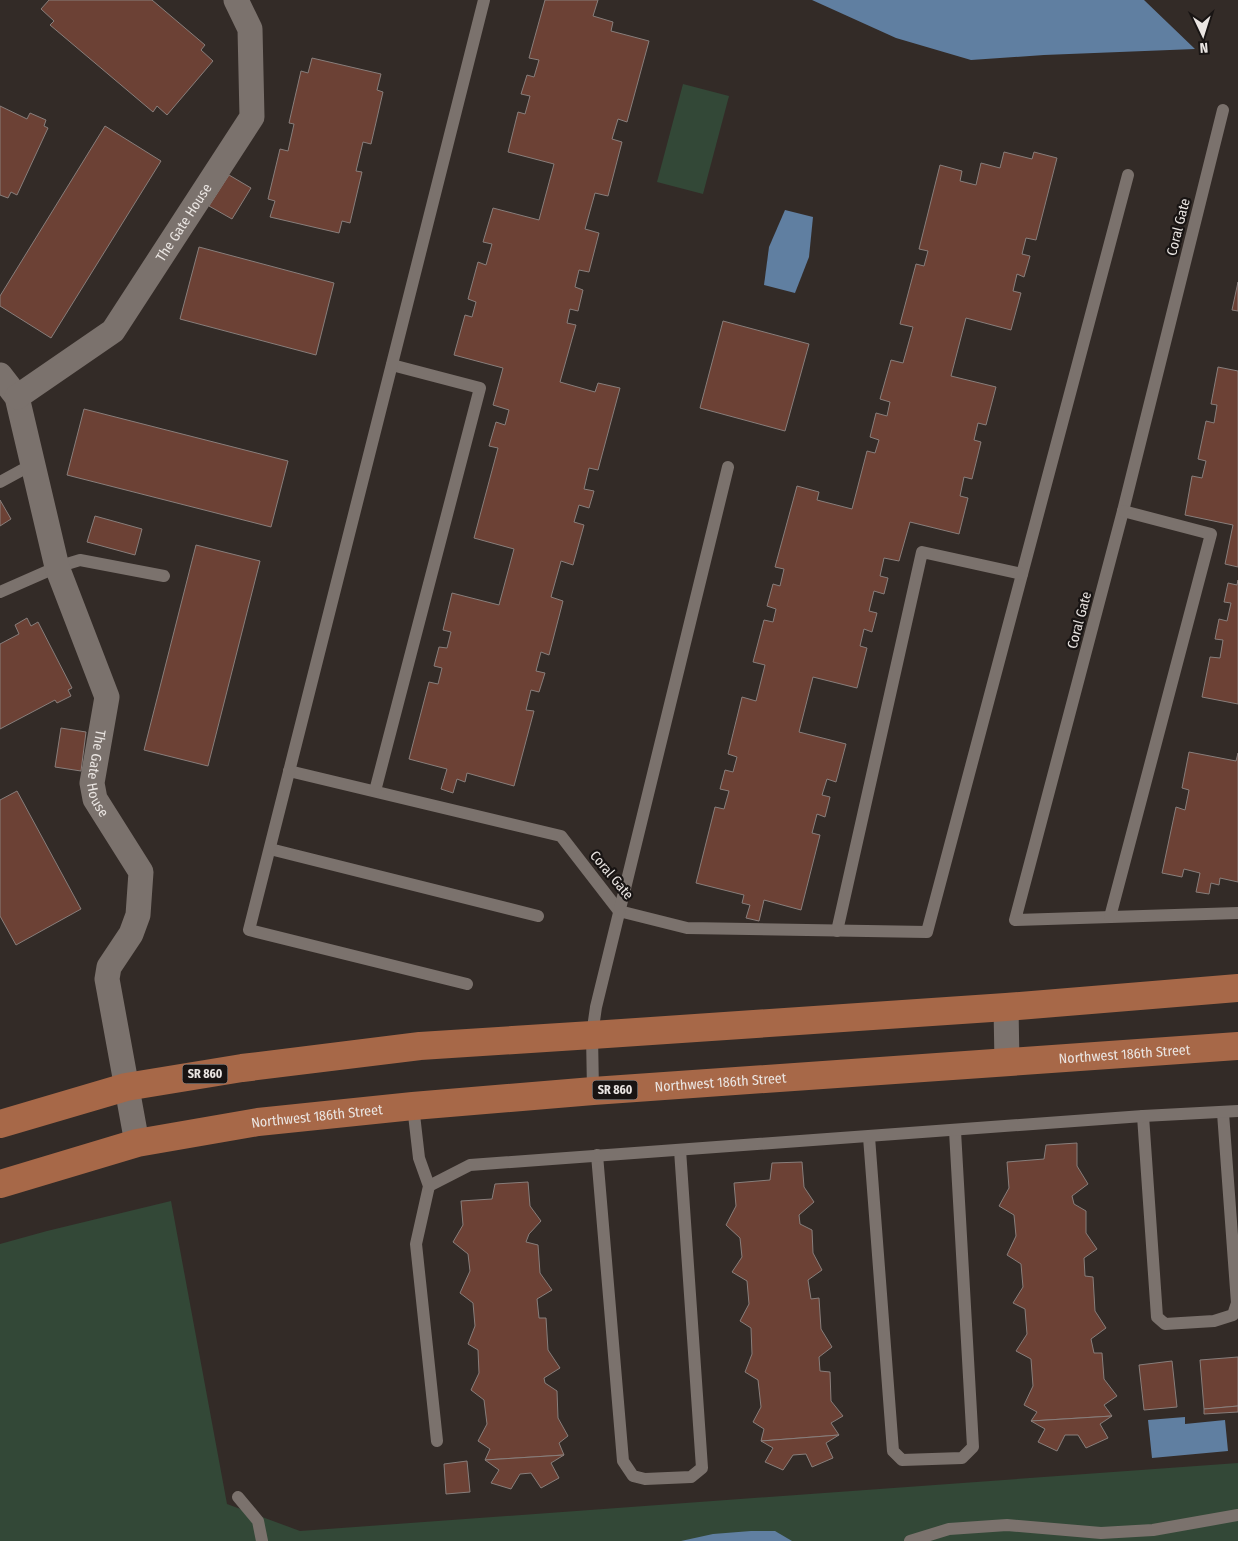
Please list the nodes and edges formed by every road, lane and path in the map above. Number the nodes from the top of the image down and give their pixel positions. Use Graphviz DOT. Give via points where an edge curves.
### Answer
graph roads {
  1 [pos="236,0"];
  2 [pos="484,0"];
  3 [pos="1223,110"];
  4 [pos="1128,175"];
  5 [pos="392,365"];
  6 [pos="0,376"];
  7 [pos="17,397"];
  8 [pos="33,464"];
  9 [pos="728,467"];
  10 [pos="0,482"];
  11 [pos="1122,511"];
  12 [pos="57,567"];
  13 [pos="1022,574"];
  14 [pos="164,576"];
  15 [pos="0,592"];
  16 [pos="289,771"];
  17 [pos="375,791"];
  18 [pos="270,849"];
  19 [pos="619,911"];
  20 [pos="1238,913"];
  21 [pos="538,916"];
  22 [pos="1110,917"];
  23 [pos="837,931"];
  24 [pos="467,984"];
  25 [pos="1238,988"];
  26 [pos="1006,1006"];
  27 [pos="592,1035"];
  28 [pos="1238,1046"];
  29 [pos="1007,1063"];
  30 [pos="126,1087"];
  31 [pos="593,1091"];
  32 [pos="413,1106"];
  33 [pos="1238,1112"];
  34 [pos="1223,1113"];
  35 [pos="1143,1116"];
  36 [pos="0,1124"];
  37 [pos="955,1131"];
  38 [pos="869,1137"];
  39 [pos="137,1143"];
  40 [pos="680,1150"];
  41 [pos="597,1155"];
  42 [pos="0,1184"];
  43 [pos="429,1186"];
  44 [pos="437,1441"];
  45 [pos="238,1497"];
  46 [pos="1238,1515"];
  47 [pos="262,1541"];
  48 [pos="910,1541"];
  1 -- 7 [label="street, The Gate House" via="250,29 252,117 113,331"];
  2 -- 5 [label="lane"];
  3 -- 11 [label="lane, Coral Gate"];
  4 -- 13 [label="lane"];
  5 -- 16 [label="lane"];
  5 -- 17 [label="lane" via="480,388"];
  6 -- 7 [label="street, The Gate House"];
  7 -- 8 [label="street, The Gate House"];
  8 -- 10 [label="lane"];
  8 -- 12 [label="street, The Gate House"];
  9 -- 19 [label="lane"];
  11 -- 22 [label="lane" via="1211,534"];
  11 -- 22 [label="lane, Coral Gate" via="1015,920"];
  12 -- 14 [label="lane" via="80,560"];
  12 -- 15 [label="lane"];
  12 -- 30 [label="street, The Gate House" via="107,697 92,783 95,799 141,872 138,915 131,934 109,967 107,979"];
  13 -- 23 [label="lane, Coral Gate" via="927,932"];
  13 -- 23 [label="lane" via="922,552"];
  16 -- 17 [label="lane, Coral Gate"];
  16 -- 18 [label="lane"];
  17 -- 19 [label="lane, Coral Gate" via="561,836"];
  18 -- 21 [label="lane"];
  18 -- 24 [label="lane" via="249,930"];
  19 -- 23 [label="lane, Coral Gate" via="687,928"];
  19 -- 27 [label="lane"];
  20 -- 22 [label="lane, Coral Gate"];
  25 -- 26 [label="main road, SR 860"];
  26 -- 27 [label="main road, SR 860"];
  26 -- 29 [label="street"];
  27 -- 30 [label="main road, SR 860" via="420,1046 242,1068"];
  27 -- 31 [label="lane"];
  28 -- 29 [label="main road, Northwest 186th Street / SR 860"];
  29 -- 31 [label="main road, Northwest 186th Street / SR 860"];
  30 -- 36 [label="main road, SR 860"];
  30 -- 39 [label="street, The Gate House"];
  31 -- 32 [label="main road, Northwest 186th Street / SR 860"];
  32 -- 39 [label="main road, Northwest 186th Street / SR 860" via="258,1122"];
  32 -- 43 [label="lane" via="419,1158"];
  33 -- 34 [label="lane"];
  34 -- 35 [label="lane"];
  34 -- 35 [label="lane" via="1237,1303 1233,1315 1214,1321 1165,1324 1157,1317"];
  35 -- 37 [label="lane"];
  37 -- 38 [label="lane"];
  37 -- 38 [label="lane" via="973,1447 962,1458 902,1460 893,1451"];
  38 -- 40 [label="lane"];
  39 -- 42 [label="main road, Northwest 186th Street / SR 860"];
  40 -- 41 [label="lane"];
  40 -- 41 [label="lane" via="702,1468 691,1477 645,1479 633,1476 623,1461"];
  41 -- 43 [label="lane" via="470,1165"];
  43 -- 44 [label="lane" via="416,1244"];
  45 -- 47 [label="lane" via="258,1522"];
  46 -- 48 [label="lane" via="1153,1530 1101,1533 1006,1526 949,1528"];
}
